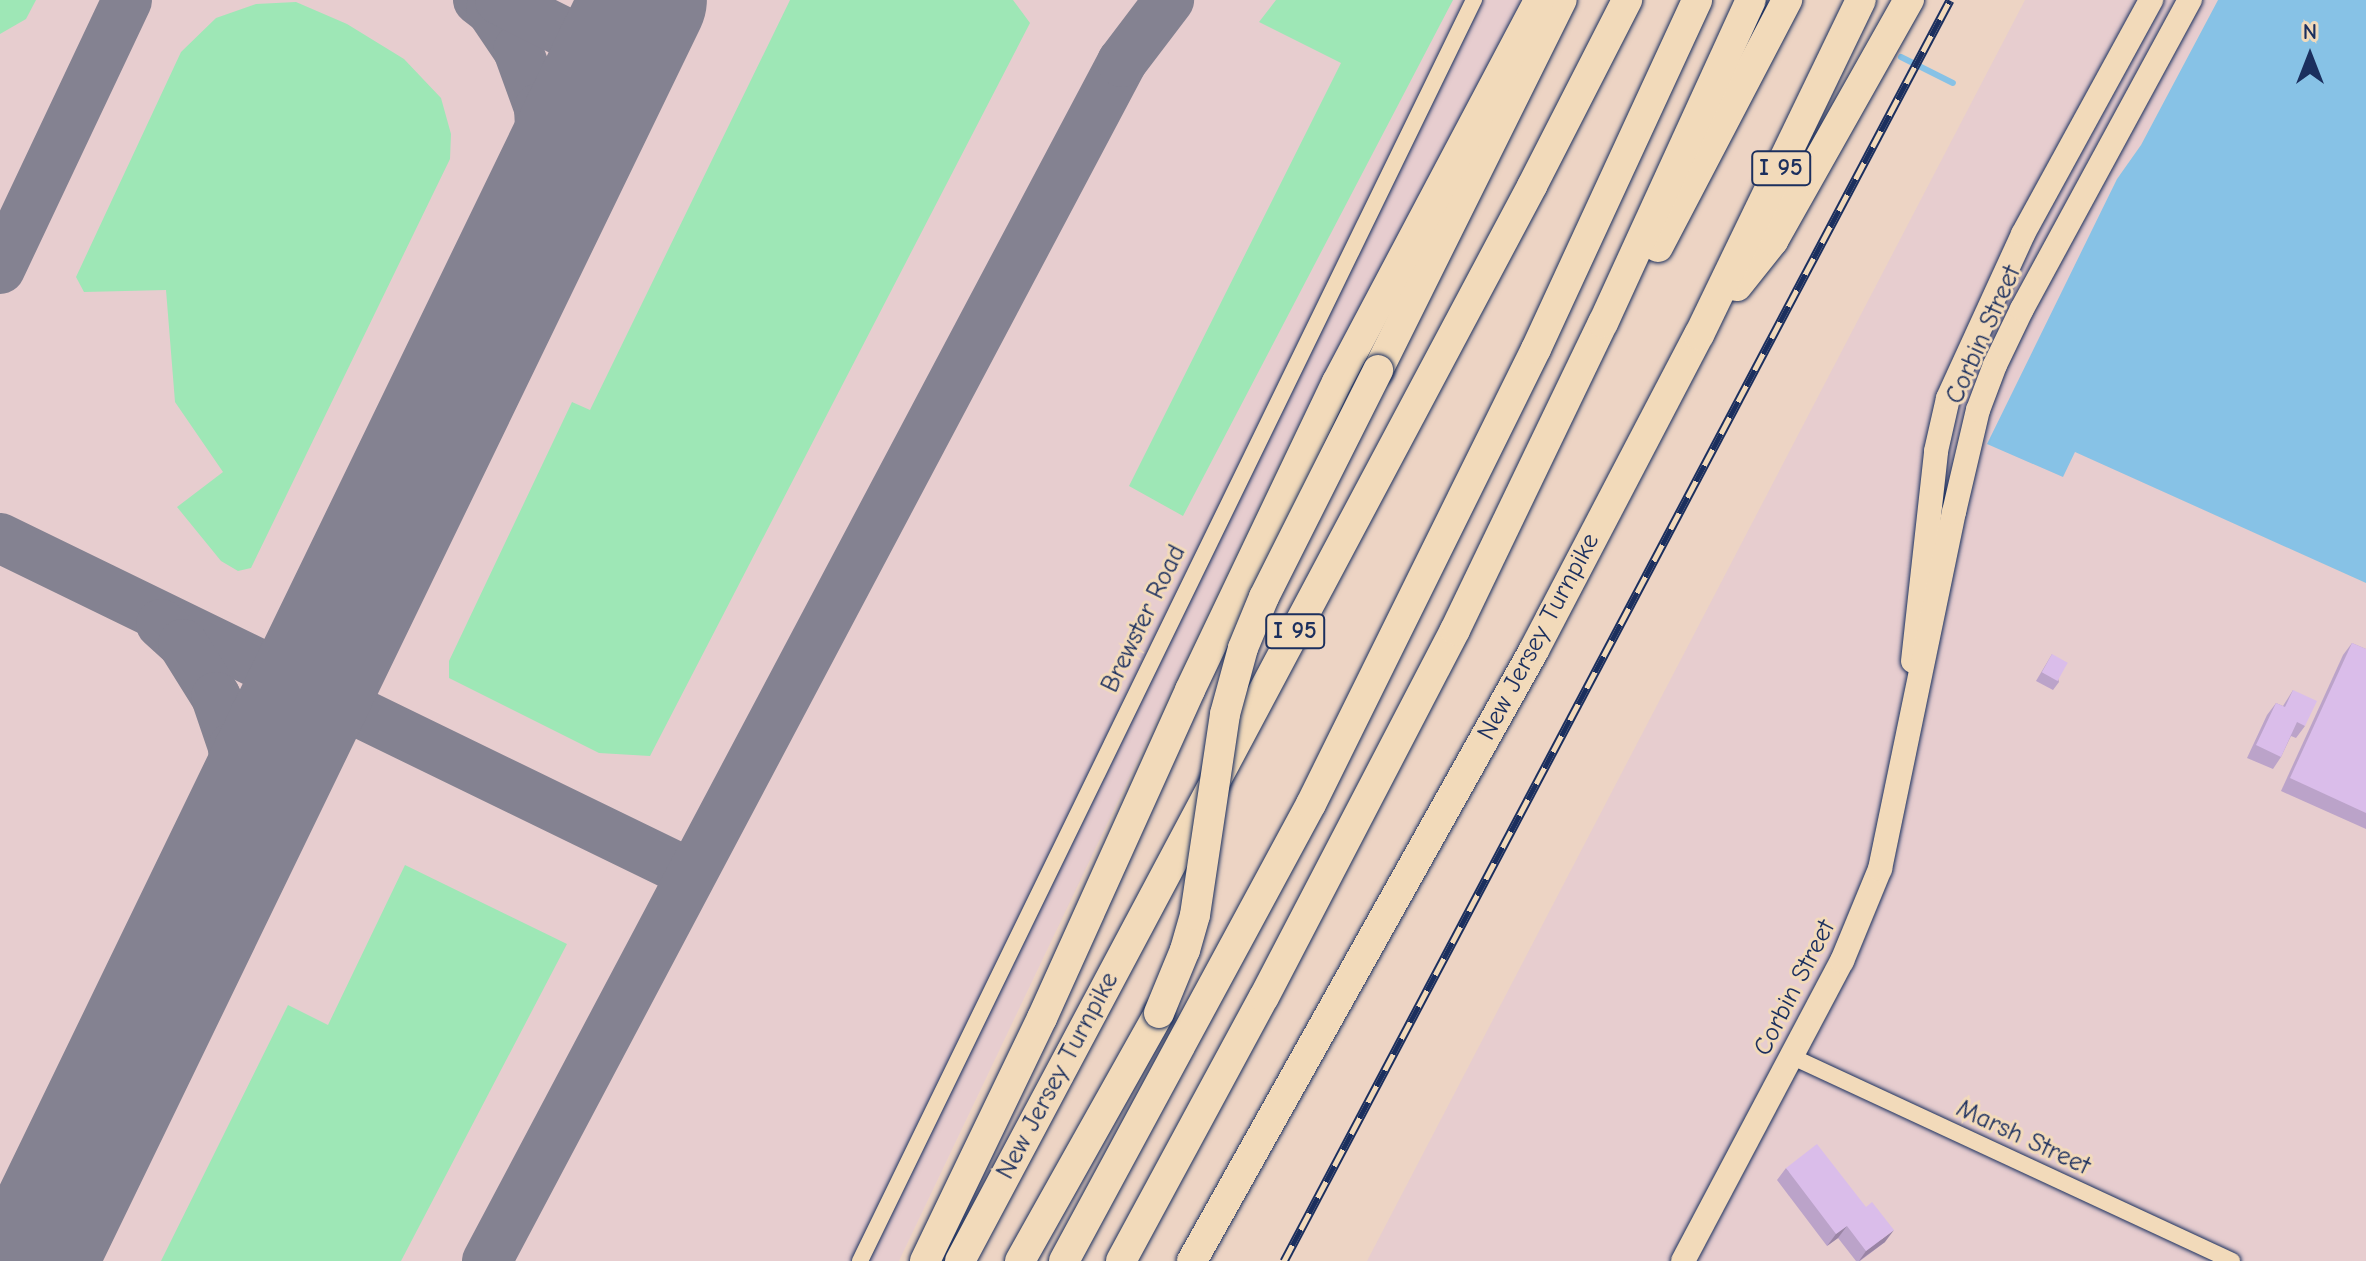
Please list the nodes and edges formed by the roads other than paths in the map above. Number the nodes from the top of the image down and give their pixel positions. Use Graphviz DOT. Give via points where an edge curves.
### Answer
graph roads {
  1 [pos="1474,0"];
  2 [pos="1539,0"];
  3 [pos="1562,0"];
  4 [pos="1627,0"];
  5 [pos="1697,0"];
  6 [pos="1751,0"];
  7 [pos="1787,0"];
  8 [pos="1861,0"];
  9 [pos="1909,0"];
  10 [pos="2151,0"];
  11 [pos="2190,0"];
  12 [pos="1603,323"];
  13 [pos="1699,335"];
  14 [pos="1912,723"];
  15 [pos="1793,1057"];
  16 [pos="860,1261"];
  17 [pos="925,1261"];
  18 [pos="960,1261"];
  19 [pos="1020,1261"];
  20 [pos="1064,1261"];
  21 [pos="1121,1261"];
  22 [pos="1192,1261"];
  23 [pos="1683,1261"];
  24 [pos="2232,1261"];
  1 -- 16 [label="street, Brewster Road"];
  2 -- 17 [label="highway" via="1337,382"];
  3 -- 19 [label="highway, bridge" via="1268,588 1243,648 1225,714 1193,924 1159,1013"];
  4 -- 18 [label="highway, New Jersey Turnpike / I 95"];
  5 -- 20 [label="highway" via="1536,349 1311,804"];
  6 -- 12 [label="highway"];
  7 -- 12 [label="highway" via="1666,235"];
  8 -- 13 [label="highway, New Jersey Turnpike / I 95"];
  9 -- 13 [label="highway" via="1773,241"];
  10 -- 14 [label="main road, Corbin Street" via="2023,234 1948,398 1936,451 1913,638"];
  11 -- 14 [label="main road, Corbin Street" via="2022,309 1978,410"];
  12 -- 21 [label="highway" via="1375,787"];
  13 -- 22 [label="highway, New Jersey Turnpike / I 95" via="1534,650"];
  14 -- 15 [label="main road, Corbin Street" via="1877,878"];
  15 -- 23 [label="main road, Corbin Street"];
  15 -- 24 [label="street, Marsh Street"];
}
